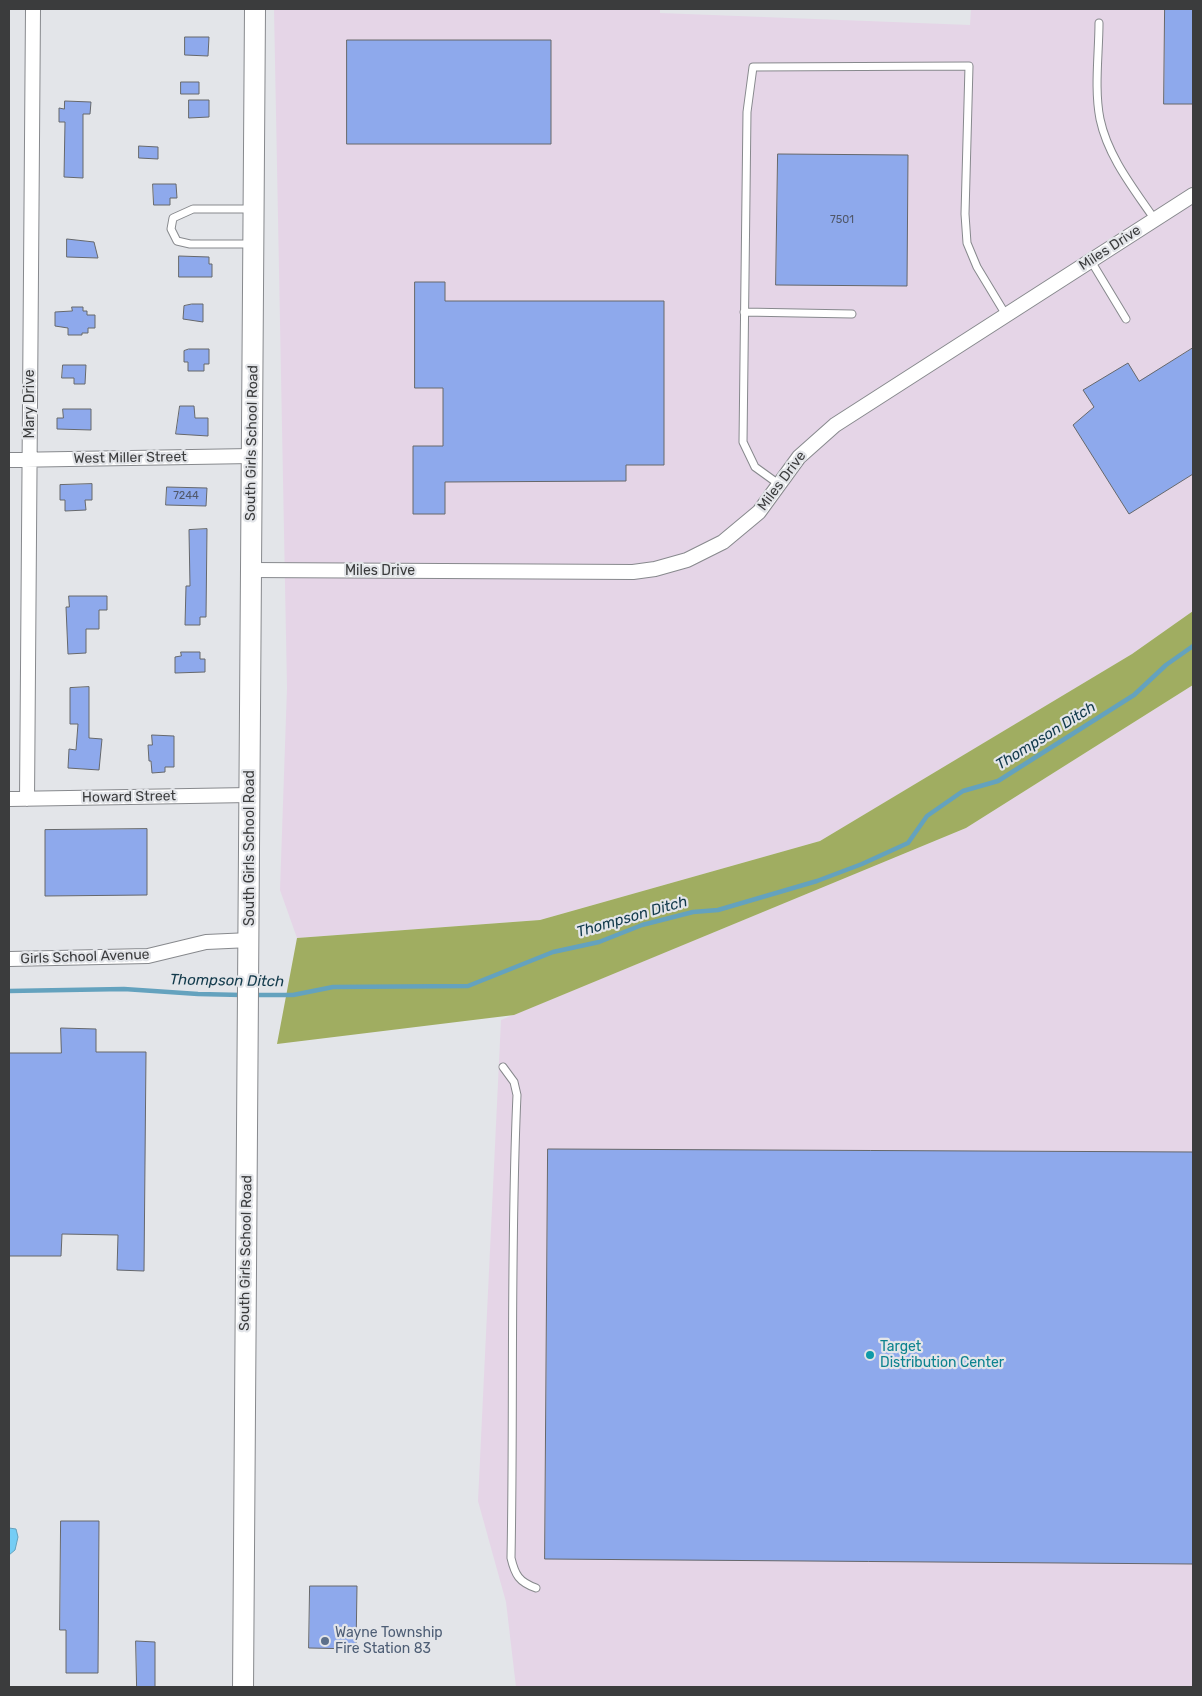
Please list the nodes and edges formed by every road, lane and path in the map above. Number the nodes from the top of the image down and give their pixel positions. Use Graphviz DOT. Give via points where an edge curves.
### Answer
graph roads {
  1 [pos="33,9"];
  2 [pos="255,9"];
  3 [pos="1099,23"];
  4 [pos="1193,195"];
  5 [pos="254,209"];
  6 [pos="1155,220"];
  7 [pos="254,244"];
  8 [pos="1091,261"];
  9 [pos="744,312"];
  10 [pos="852,314"];
  11 [pos="1006,315"];
  12 [pos="1126,319"];
  13 [pos="252,456"];
  14 [pos="9,460"];
  15 [pos="30,460"];
  16 [pos="780,485"];
  17 [pos="251,570"];
  18 [pos="250,795"];
  19 [pos="9,799"];
  20 [pos="27,799"];
  21 [pos="250,940"];
  22 [pos="9,959"];
  23 [pos="503,1066"];
  24 [pos="536,1588"];
  25 [pos="243,1687"];
  1 -- 15 [label="street, Mary Drive"];
  2 -- 5 [label="main road, South Girls School Road"];
  3 -- 6 [label="lane" via="1098,109 1103,132 1122,172"];
  4 -- 6 [label="street, Miles Drive"];
  5 -- 7 [label="main road, South Girls School Road"];
  5 -- 7 [label="lane" via="187,210 173,218 171,229 177,241 190,244"];
  6 -- 8 [label="street, Miles Drive"];
  7 -- 13 [label="main road, South Girls School Road"];
  8 -- 11 [label="street, Miles Drive"];
  8 -- 12 [label="lane"];
  9 -- 10 [label="lane"];
  9 -- 11 [label="lane" via="747,112 753,67 969,66 967,243 977,267"];
  9 -- 16 [label="lane" via="742,442 755,467"];
  11 -- 16 [label="street, Miles Drive" via="823,433 799,457"];
  13 -- 15 [label="street, West Miller Street"];
  13 -- 17 [label="main road, South Girls School Road"];
  14 -- 15 [label="street, West Miller Street"];
  15 -- 20 [label="street, Mary Drive"];
  16 -- 17 [label="street, Miles Drive" via="759,512 723,542 687,560 655,569 633,572"];
  17 -- 18 [label="main road, South Girls School Road"];
  18 -- 20 [label="street, Howard Street"];
  18 -- 21 [label="main road, South Girls School Road"];
  19 -- 20 [label="street, Howard Street"];
  21 -- 22 [label="street, Girls School Avenue" via="206,942 148,956"];
  21 -- 25 [label="main road, South Girls School Road"];
  23 -- 24 [label="lane" via="514,1082 517,1095 512,1254 511,1558 516,1575 525,1584"];
}
